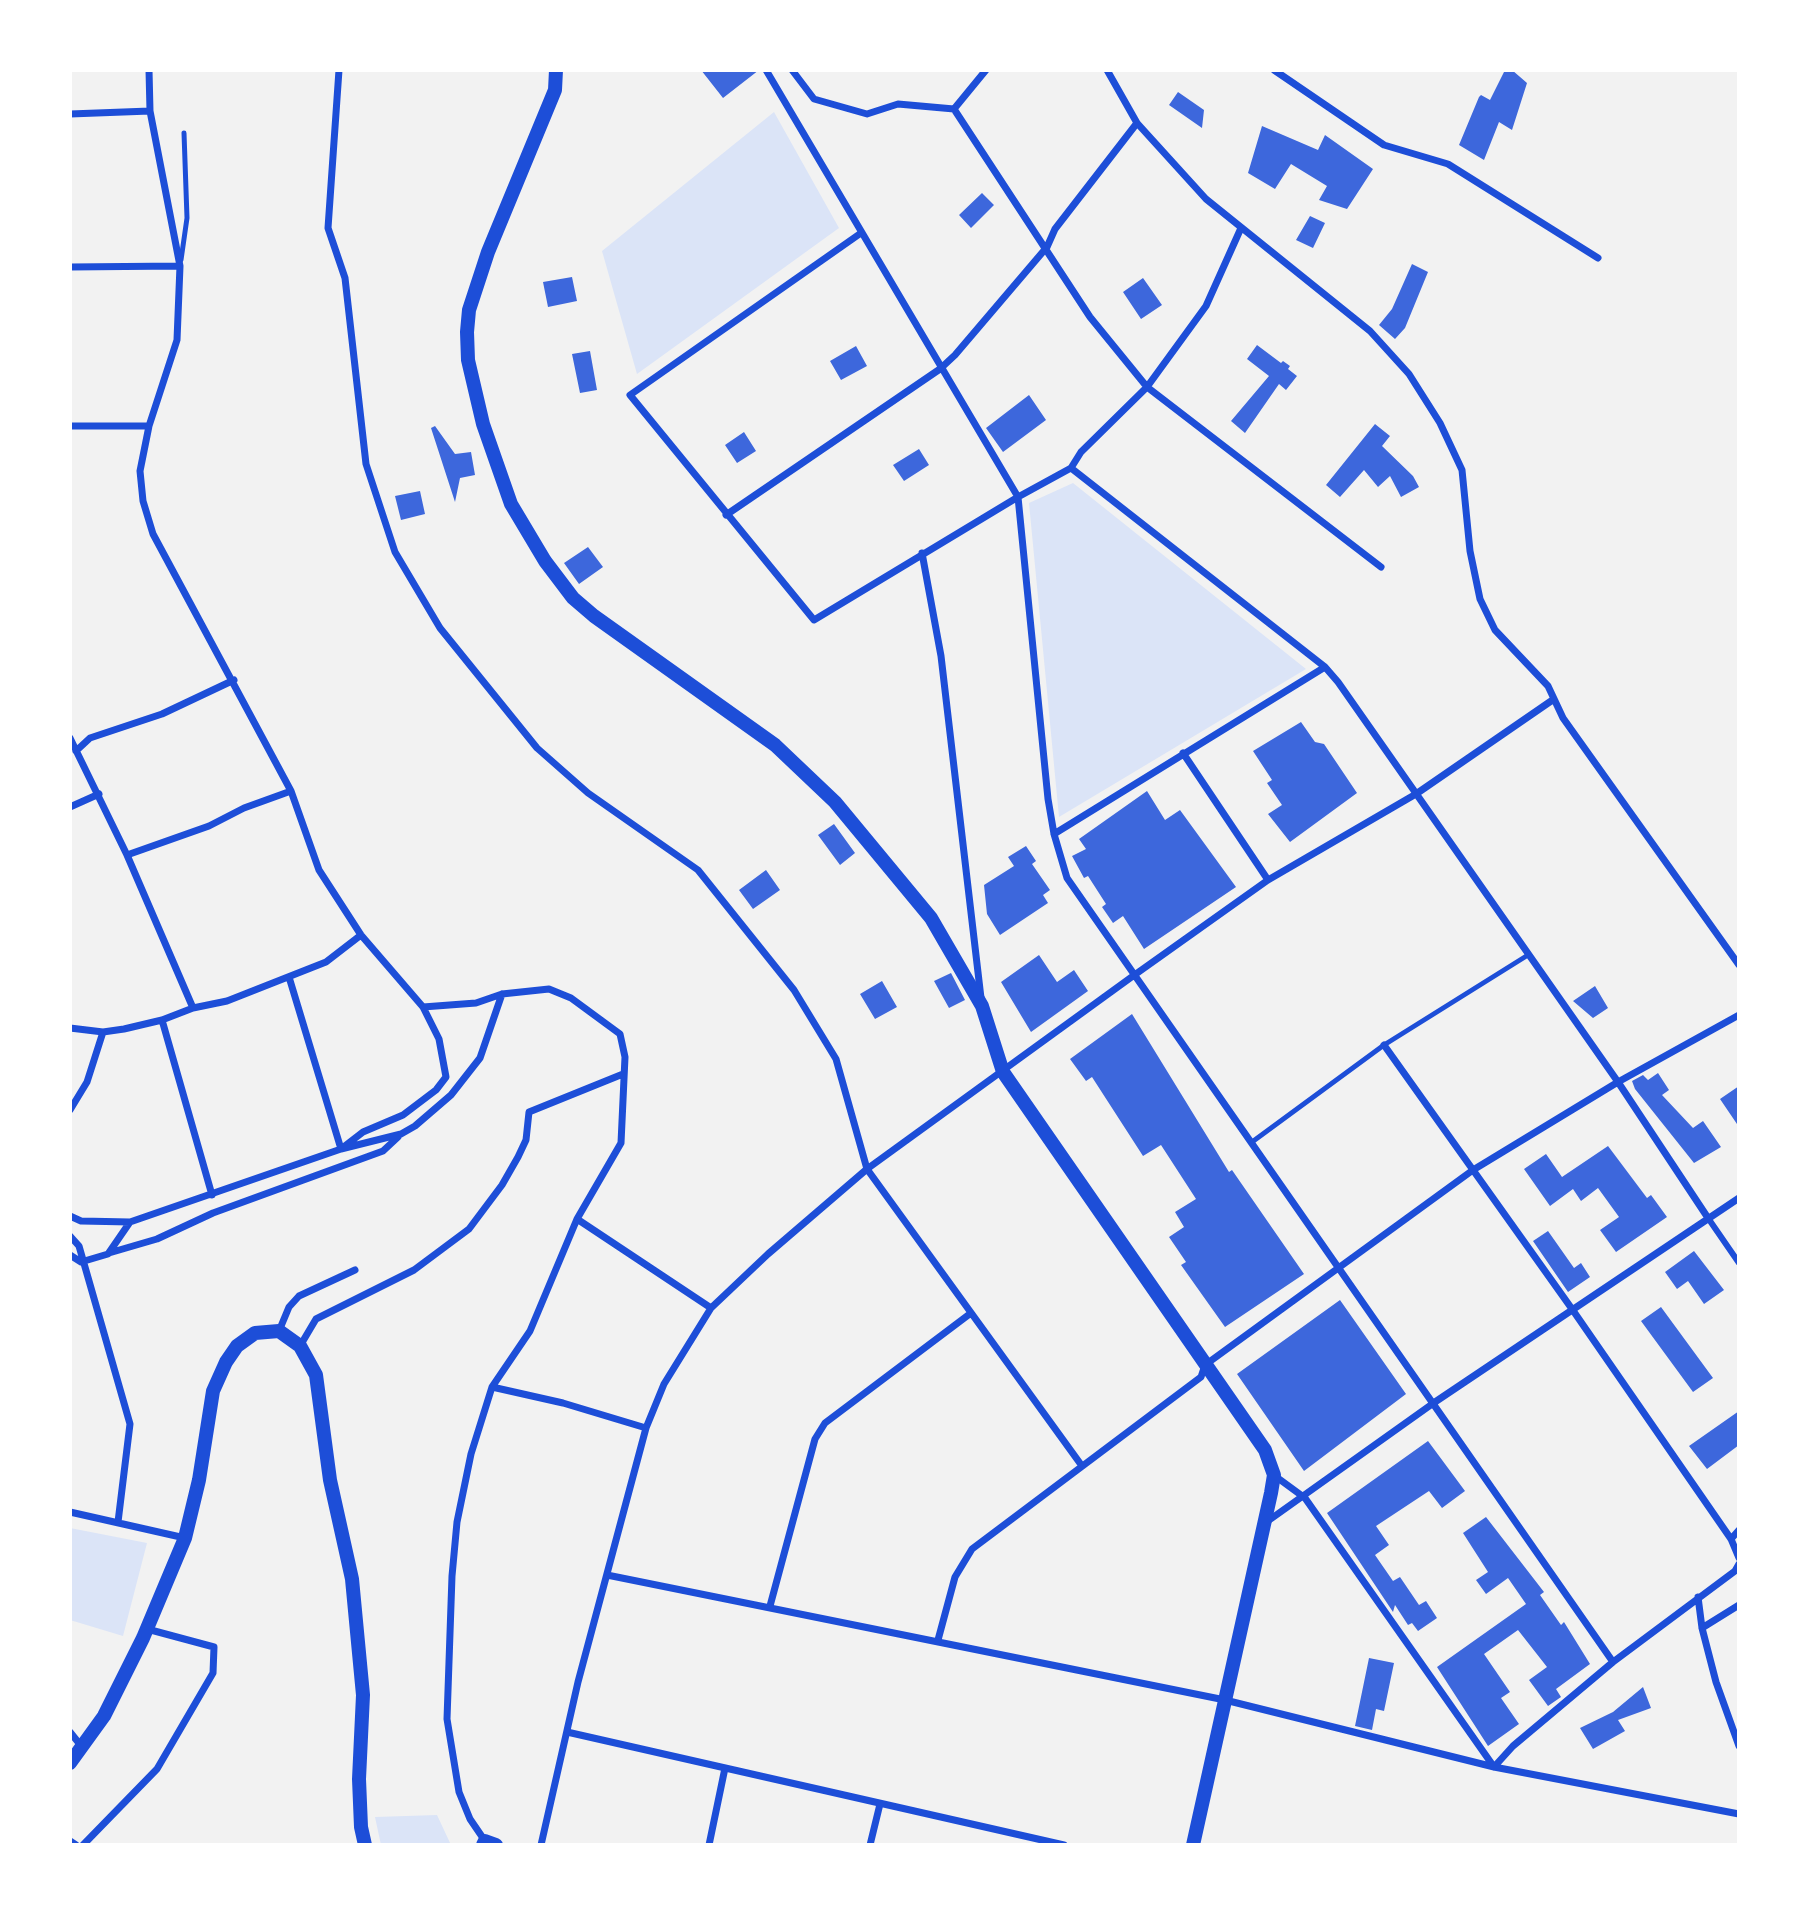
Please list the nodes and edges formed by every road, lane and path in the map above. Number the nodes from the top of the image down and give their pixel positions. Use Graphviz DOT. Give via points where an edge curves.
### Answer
graph roads {
  1 [pos="149,70"];
  2 [pos="339,70"];
  3 [pos="766,70"];
  4 [pos="792,70"];
  5 [pos="986,70"];
  6 [pos="1107,70"];
  7 [pos="1275,70"];
  8 [pos="559,73"];
  9 [pos="954,109"];
  10 [pos="150,111"];
  11 [pos="70,114"];
  12 [pos="1138,123"];
  13 [pos="184,133"];
  14 [pos="1241,228"];
  15 [pos="860,233"];
  16 [pos="1047,247"];
  17 [pos="1598,258"];
  18 [pos="180,266"];
  19 [pos="70,267"];
  20 [pos="940,369"];
  21 [pos="1147,387"];
  22 [pos="70,426"];
  23 [pos="149,426"];
  24 [pos="1071,468"];
  25 [pos="1018,497"];
  26 [pos="726,515"];
  27 [pos="922,553"];
  28 [pos="1381,567"];
  29 [pos="1325,667"];
  30 [pos="234,680"];
  31 [pos="1554,699"];
  32 [pos="70,738"];
  33 [pos="76,751"];
  34 [pos="1183,752"];
  35 [pos="291,791"];
  36 [pos="99,794"];
  37 [pos="1416,794"];
  38 [pos="70,807"];
  39 [pos="1054,834"];
  40 [pos="127,855"];
  41 [pos="1268,880"];
  42 [pos="361,935"];
  43 [pos="1528,955"];
  44 [pos="1739,965"];
  45 [pos="1133,976"];
  46 [pos="289,977"];
  47 [pos="502,994"];
  48 [pos="982,1006"];
  49 [pos="423,1007"];
  50 [pos="193,1008"];
  51 [pos="1739,1015"];
  52 [pos="162,1020"];
  53 [pos="70,1028"];
  54 [pos="103,1032"];
  55 [pos="1384,1045"];
  56 [pos="1003,1072"];
  57 [pos="624,1074"];
  58 [pos="1618,1082"];
  59 [pos="70,1110"];
  60 [pos="401,1134"];
  61 [pos="1252,1142"];
  62 [pos="341,1149"];
  63 [pos="867,1169"];
  64 [pos="1473,1170"];
  65 [pos="212,1195"];
  66 [pos="1739,1198"];
  67 [pos="70,1216"];
  68 [pos="1708,1218"];
  69 [pos="577,1219"];
  70 [pos="130,1222"];
  71 [pos="70,1236"];
  72 [pos="108,1254"];
  73 [pos="70,1255"];
  74 [pos="81,1262"];
  75 [pos="1739,1263"];
  76 [pos="1341,1266"];
  77 [pos="355,1270"];
  78 [pos="710,1308"];
  79 [pos="1572,1309"];
  80 [pos="971,1313"];
  81 [pos="279,1331"];
  82 [pos="300,1346"];
  83 [pos="1205,1365"];
  84 [pos="492,1387"];
  85 [pos="1435,1402"];
  86 [pos="646,1427"];
  87 [pos="1082,1466"];
  88 [pos="1274,1475"];
  89 [pos="1305,1498"];
  90 [pos="70,1512"];
  91 [pos="118,1522"];
  92 [pos="1265,1523"];
  93 [pos="1739,1530"];
  94 [pos="185,1538"];
  95 [pos="1731,1539"];
  96 [pos="1739,1558"];
  97 [pos="1739,1563"];
  98 [pos="607,1575"];
  99 [pos="1698,1597"];
  100 [pos="1739,1605"];
  101 [pos="770,1606"];
  102 [pos="1702,1628"];
  103 [pos="147,1629"];
  104 [pos="938,1640"];
  105 [pos="1613,1662"];
  106 [pos="1225,1700"];
  107 [pos="70,1732"];
  108 [pos="567,1732"];
  109 [pos="1739,1746"];
  110 [pos="82,1748"];
  111 [pos="70,1763"];
  112 [pos="1494,1767"];
  113 [pos="725,1768"];
  114 [pos="880,1804"];
  115 [pos="1739,1814"];
  116 [pos="70,1841"];
  117 [pos="1034,1842"];
  118 [pos="488,1844"];
  119 [pos="76,1845"];
  120 [pos="83,1845"];
  121 [pos="365,1845"];
  122 [pos="541,1845"];
  123 [pos="709,1845"];
  124 [pos="870,1845"];
  125 [pos="1064,1845"];
  126 [pos="1193,1845"];
  1 -- 10 [label="street"];
  2 -- 63 [label="street" via="328,228 345,278 366,464 395,552 440,628 537,748 587,793 698,870 729,905 793,990 836,1059"];
  3 -- 15 [label="street"];
  4 -- 9 [label="street" via="814,99 867,114 898,104"];
  5 -- 9 [label="street"];
  6 -- 12 [label="street"];
  7 -- 17 [label="street" via="1384,145 1448,164"];
  8 -- 48 [label="main road" via="469,310 468,360 504,491 573,598 716,700 835,802 931,918"];
  9 -- 16 [label="street"];
  10 -- 11 [label="street"];
  10 -- 18 [label="street"];
  12 -- 14 [label="street" via="1206,199"];
  12 -- 16 [label="street" via="1055,229"];
  13 -- 18 [label="lane" via="187,218"];
  14 -- 21 [label="street" via="1206,306"];
  14 -- 31 [label="street" via="1370,331 1409,374 1462,470 1480,599 1495,629"];
  15 -- 20 [label="street"];
  15 -- 26 [label="street" via="630,394"];
  16 -- 20 [label="street"];
  16 -- 21 [label="street" via="1090,317"];
  18 -- 19 [label="street"];
  18 -- 23 [label="street" via="177,340"];
  20 -- 25 [label="street"];
  20 -- 26 [label="street"];
  21 -- 24 [label="street" via="1081,452"];
  21 -- 28 [label="street"];
  22 -- 23 [label="street"];
  23 -- 30 [label="street" via="141,471 143,501 153,534"];
  24 -- 25 [label="street"];
  24 -- 29 [label="street"];
  25 -- 27 [label="street"];
  25 -- 39 [label="street"];
  26 -- 27 [label="street" via="814,620"];
  27 -- 48 [label="street" via="941,656"];
  29 -- 34 [label="street"];
  29 -- 37 [label="street"];
  30 -- 33 [label="street" via="162,714 90,738"];
  30 -- 35 [label="street"];
  31 -- 37 [label="street"];
  31 -- 44 [label="street"];
  32 -- 33 [label="street"];
  33 -- 36 [label="street"];
  34 -- 39 [label="street"];
  34 -- 41 [label="street"];
  35 -- 40 [label="street"];
  35 -- 42 [label="street" via="319,870"];
  36 -- 38 [label="street"];
  36 -- 40 [label="street"];
  37 -- 41 [label="street"];
  37 -- 43 [label="street"];
  39 -- 45 [label="street" via="1068,878"];
  40 -- 50 [label="street"];
  41 -- 45 [label="street"];
  42 -- 46 [label="street" via="326,962"];
  42 -- 49 [label="street"];
  43 -- 55 [label="lane"];
  43 -- 58 [label="street"];
  45 -- 56 [label="street"];
  45 -- 61 [label="street"];
  46 -- 50 [label="street" via="227,1001"];
  46 -- 62 [label="street"];
  47 -- 49 [label="street" via="476,1003"];
  47 -- 57 [label="street" via="549,989 599,1016 620,1034"];
  47 -- 60 [label="street" via="480,1058 451,1095"];
  48 -- 56 [label="main road"];
  49 -- 62 [label="street" via="439,1039 446,1077 422,1102 363,1132"];
  50 -- 52 [label="street"];
  51 -- 58 [label="street"];
  52 -- 54 [label="street"];
  52 -- 65 [label="street"];
  53 -- 54 [label="street"];
  54 -- 59 [label="street" via="87,1082"];
  55 -- 61 [label="lane"];
  55 -- 64 [label="street"];
  56 -- 63 [label="street"];
  56 -- 83 [label="main road"];
  57 -- 69 [label="street" via="621,1143"];
  57 -- 82 [label="street" via="529,1112 526,1140 518,1157 469,1228 414,1270 316,1319"];
  58 -- 64 [label="street"];
  58 -- 68 [label="street"];
  60 -- 62 [label="street"];
  60 -- 72 [label="street" via="383,1151"];
  61 -- 76 [label="street"];
  62 -- 65 [label="street"];
  63 -- 78 [label="street"];
  63 -- 80 [label="street"];
  64 -- 76 [label="street"];
  64 -- 79 [label="street"];
  65 -- 70 [label="street"];
  66 -- 68 [label="street"];
  67 -- 70 [label="street" via="81,1221"];
  68 -- 75 [label="street"];
  68 -- 79 [label="street"];
  69 -- 78 [label="street"];
  69 -- 84 [label="street" via="530,1331"];
  70 -- 72 [label="street"];
  71 -- 74 [label="street" via="79,1246"];
  72 -- 74 [label="street"];
  73 -- 74 [label="street"];
  74 -- 91 [label="street" via="130,1424"];
  76 -- 83 [label="street"];
  76 -- 85 [label="street"];
  77 -- 81 [label="street" via="299,1296"];
  78 -- 86 [label="street" via="664,1384"];
  79 -- 85 [label="street"];
  79 -- 95 [label="street"];
  80 -- 87 [label="street"];
  80 -- 101 [label="street" via="825,1423 807,1466"];
  81 -- 82 [label="main road"];
  81 -- 94 [label="main road" via="255,1333 237,1346 221,1372 213,1391"];
  82 -- 121 [label="main road" via="316,1374 330,1480 352,1580 363,1695 359,1779"];
  83 -- 87 [label="street" via="1201,1377"];
  83 -- 88 [label="main road" via="1265,1450"];
  84 -- 86 [label="street"];
  84 -- 118 [label="street" via="471,1454 457,1522 447,1719 458,1792"];
  85 -- 89 [label="street"];
  85 -- 105 [label="street"];
  86 -- 98 [label="street"];
  87 -- 104 [label="street" via="972,1549 955,1577"];
  88 -- 89 [label="street"];
  88 -- 92 [label="main road"];
  89 -- 92 [label="street"];
  89 -- 112 [label="street"];
  90 -- 91 [label="street"];
  91 -- 94 [label="street"];
  92 -- 106 [label="main road"];
  93 -- 95 [label="street"];
  94 -- 103 [label="main road"];
  95 -- 96 [label="street"];
  97 -- 99 [label="street" via="1735,1572"];
  98 -- 101 [label="street"];
  98 -- 108 [label="street"];
  99 -- 102 [label="street"];
  99 -- 105 [label="street"];
  100 -- 102 [label="street"];
  101 -- 104 [label="street"];
  102 -- 109 [label="street"];
  103 -- 110 [label="main road" via="104,1716"];
  103 -- 120 [label="street" via="214,1647 213,1673 157,1769"];
  104 -- 106 [label="street"];
  105 -- 112 [label="street"];
  106 -- 112 [label="street"];
  106 -- 126 [label="main road"];
  107 -- 110 [label="street"];
  108 -- 113 [label="street"];
  108 -- 122 [label="street"];
  110 -- 111 [label="main road"];
  112 -- 115 [label="street"];
  113 -- 114 [label="street"];
  113 -- 123 [label="street"];
  114 -- 117 [label="street"];
  114 -- 124 [label="street"];
  116 -- 119 [label="street"];
  117 -- 125 [label="street"];
}
